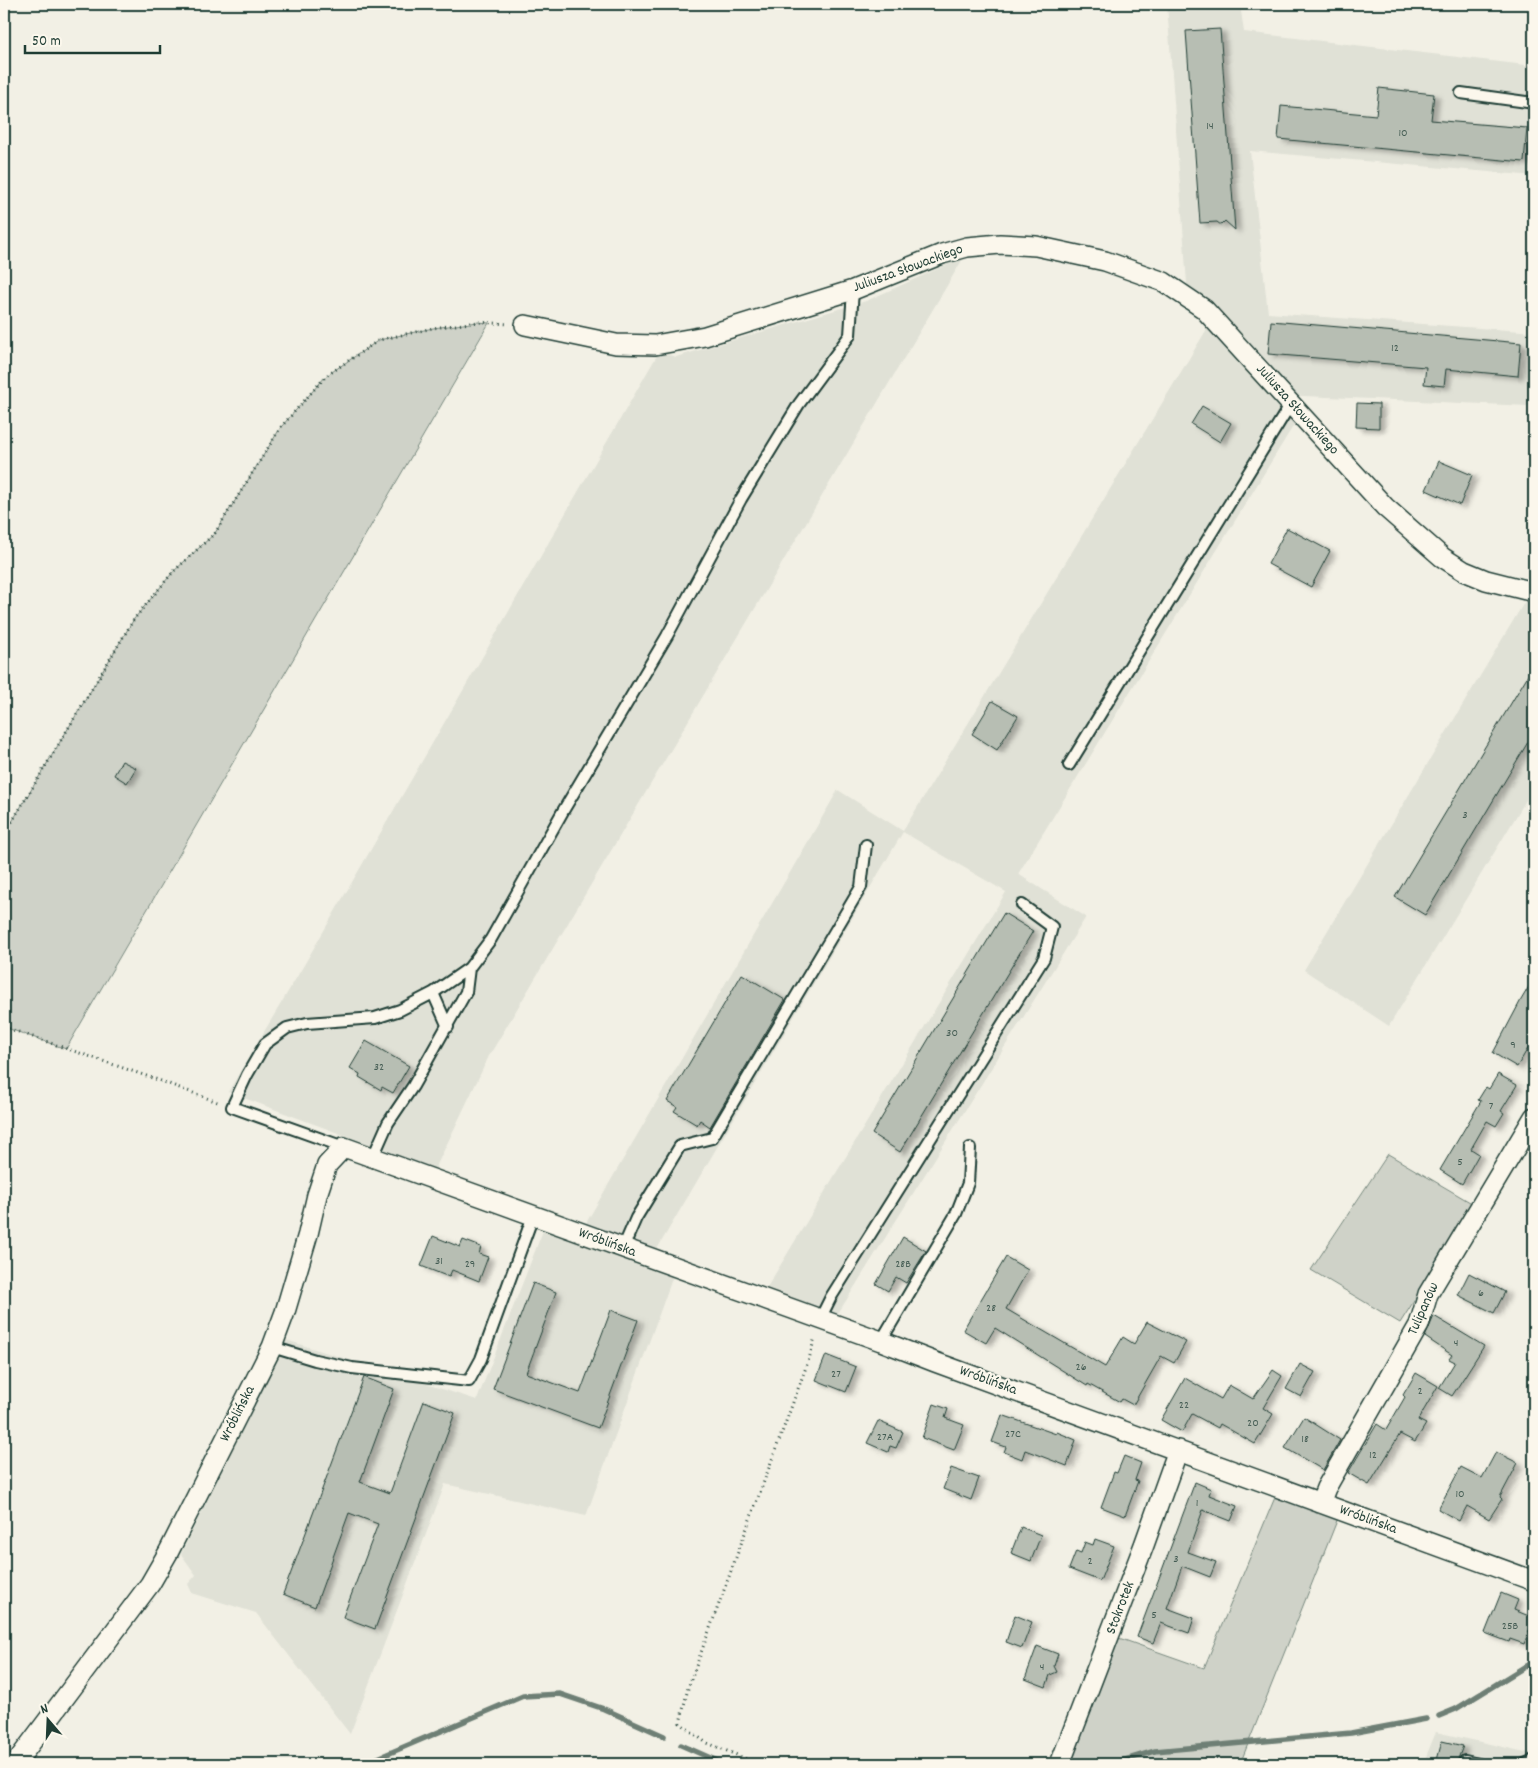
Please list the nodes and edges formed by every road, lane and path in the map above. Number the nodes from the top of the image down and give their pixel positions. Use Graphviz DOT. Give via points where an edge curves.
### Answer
graph roads {
  1 [pos="1461,93"];
  2 [pos="1534,103"];
  3 [pos="853,290"];
  4 [pos="525,325"];
  5 [pos="1290,405"];
  6 [pos="1534,592"];
  7 [pos="1069,764"];
  8 [pos="4,835"];
  9 [pos="866,845"];
  10 [pos="1022,905"];
  11 [pos="469,968"];
  12 [pos="433,992"];
  13 [pos="448,1026"];
  14 [pos="4,1027"];
  15 [pos="232,1107"];
  16 [pos="1534,1117"];
  17 [pos="344,1147"];
  18 [pos="970,1148"];
  19 [pos="373,1157"];
  20 [pos="533,1216"];
  21 [pos="622,1248"];
  22 [pos="820,1319"];
  23 [pos="882,1341"];
  24 [pos="272,1346"];
  25 [pos="1178,1450"];
  26 [pos="1320,1503"];
  27 [pos="1534,1581"];
  28 [pos="1534,1760"];
  29 [pos="1465,1761"];
  30 [pos="15,1764"];
  31 [pos="765,1764"];
  32 [pos="1060,1764"];
  33 [pos="1479,1764"];
  34 [pos="1525,1764"];
  1 -- 2 [label="lane"];
  3 -- 4 [label="street, Juliusza Słowackiego" via="706,336 655,345 616,344"];
  3 -- 5 [label="street, Juliusza Słowackiego" via="942,254 968,247 1000,244 1036,246 1105,261 1164,282 1204,309"];
  3 -- 11 [label="lane" via="850,335 799,404 746,491 667,636 491,938"];
  4 -- 8 [label="path" via="478,322 379,340 326,376 281,427 215,533 173,572 134,619"];
  5 -- 6 [label="street, Juliusza Słowackiego" via="1385,507 1442,557 1486,580"];
  5 -- 7 [label="lane"];
  9 -- 21 [label="lane" via="861,887 712,1138 680,1146 636,1218"];
  10 -- 22 [label="lane" via="1052,927 1044,958"];
  11 -- 12 [label="lane"];
  11 -- 13 [label="lane" via="466,992"];
  12 -- 13 [label="lane"];
  12 -- 15 [label="lane" via="400,1010 375,1018 308,1022 287,1028 265,1044"];
  13 -- 19 [label="lane" via="388,1123"];
  14 -- 15 [label="path"];
  15 -- 17 [label="lane"];
  16 -- 26 [label="street, Tulipanów" via="1428,1294 1419,1325"];
  17 -- 19 [label="street, Wróblińska"];
  17 -- 24 [label="street, Wróblińska" via="327,1165 285,1312"];
  18 -- 23 [label="lane" via="968,1183 956,1214"];
  19 -- 20 [label="street, Wróblińska"];
  20 -- 21 [label="street, Wróblińska"];
  20 -- 24 [label="lane" via="482,1359 469,1381 352,1368"];
  21 -- 22 [label="street, Wróblińska"];
  22 -- 23 [label="street, Wróblińska"];
  22 -- 31 [label="path" via="802,1378 688,1688 680,1723 706,1742"];
  23 -- 25 [label="street, Wróblińska"];
  24 -- 30 [label="street, Wróblińska" via="150,1584"];
  25 -- 26 [label="street, Wróblińska"];
  25 -- 32 [label="street, Stokrotek"];
  26 -- 27 [label="street, Wróblińska"];
  28 -- 34 [label="lane"];
  29 -- 33 [label="lane"];
}
